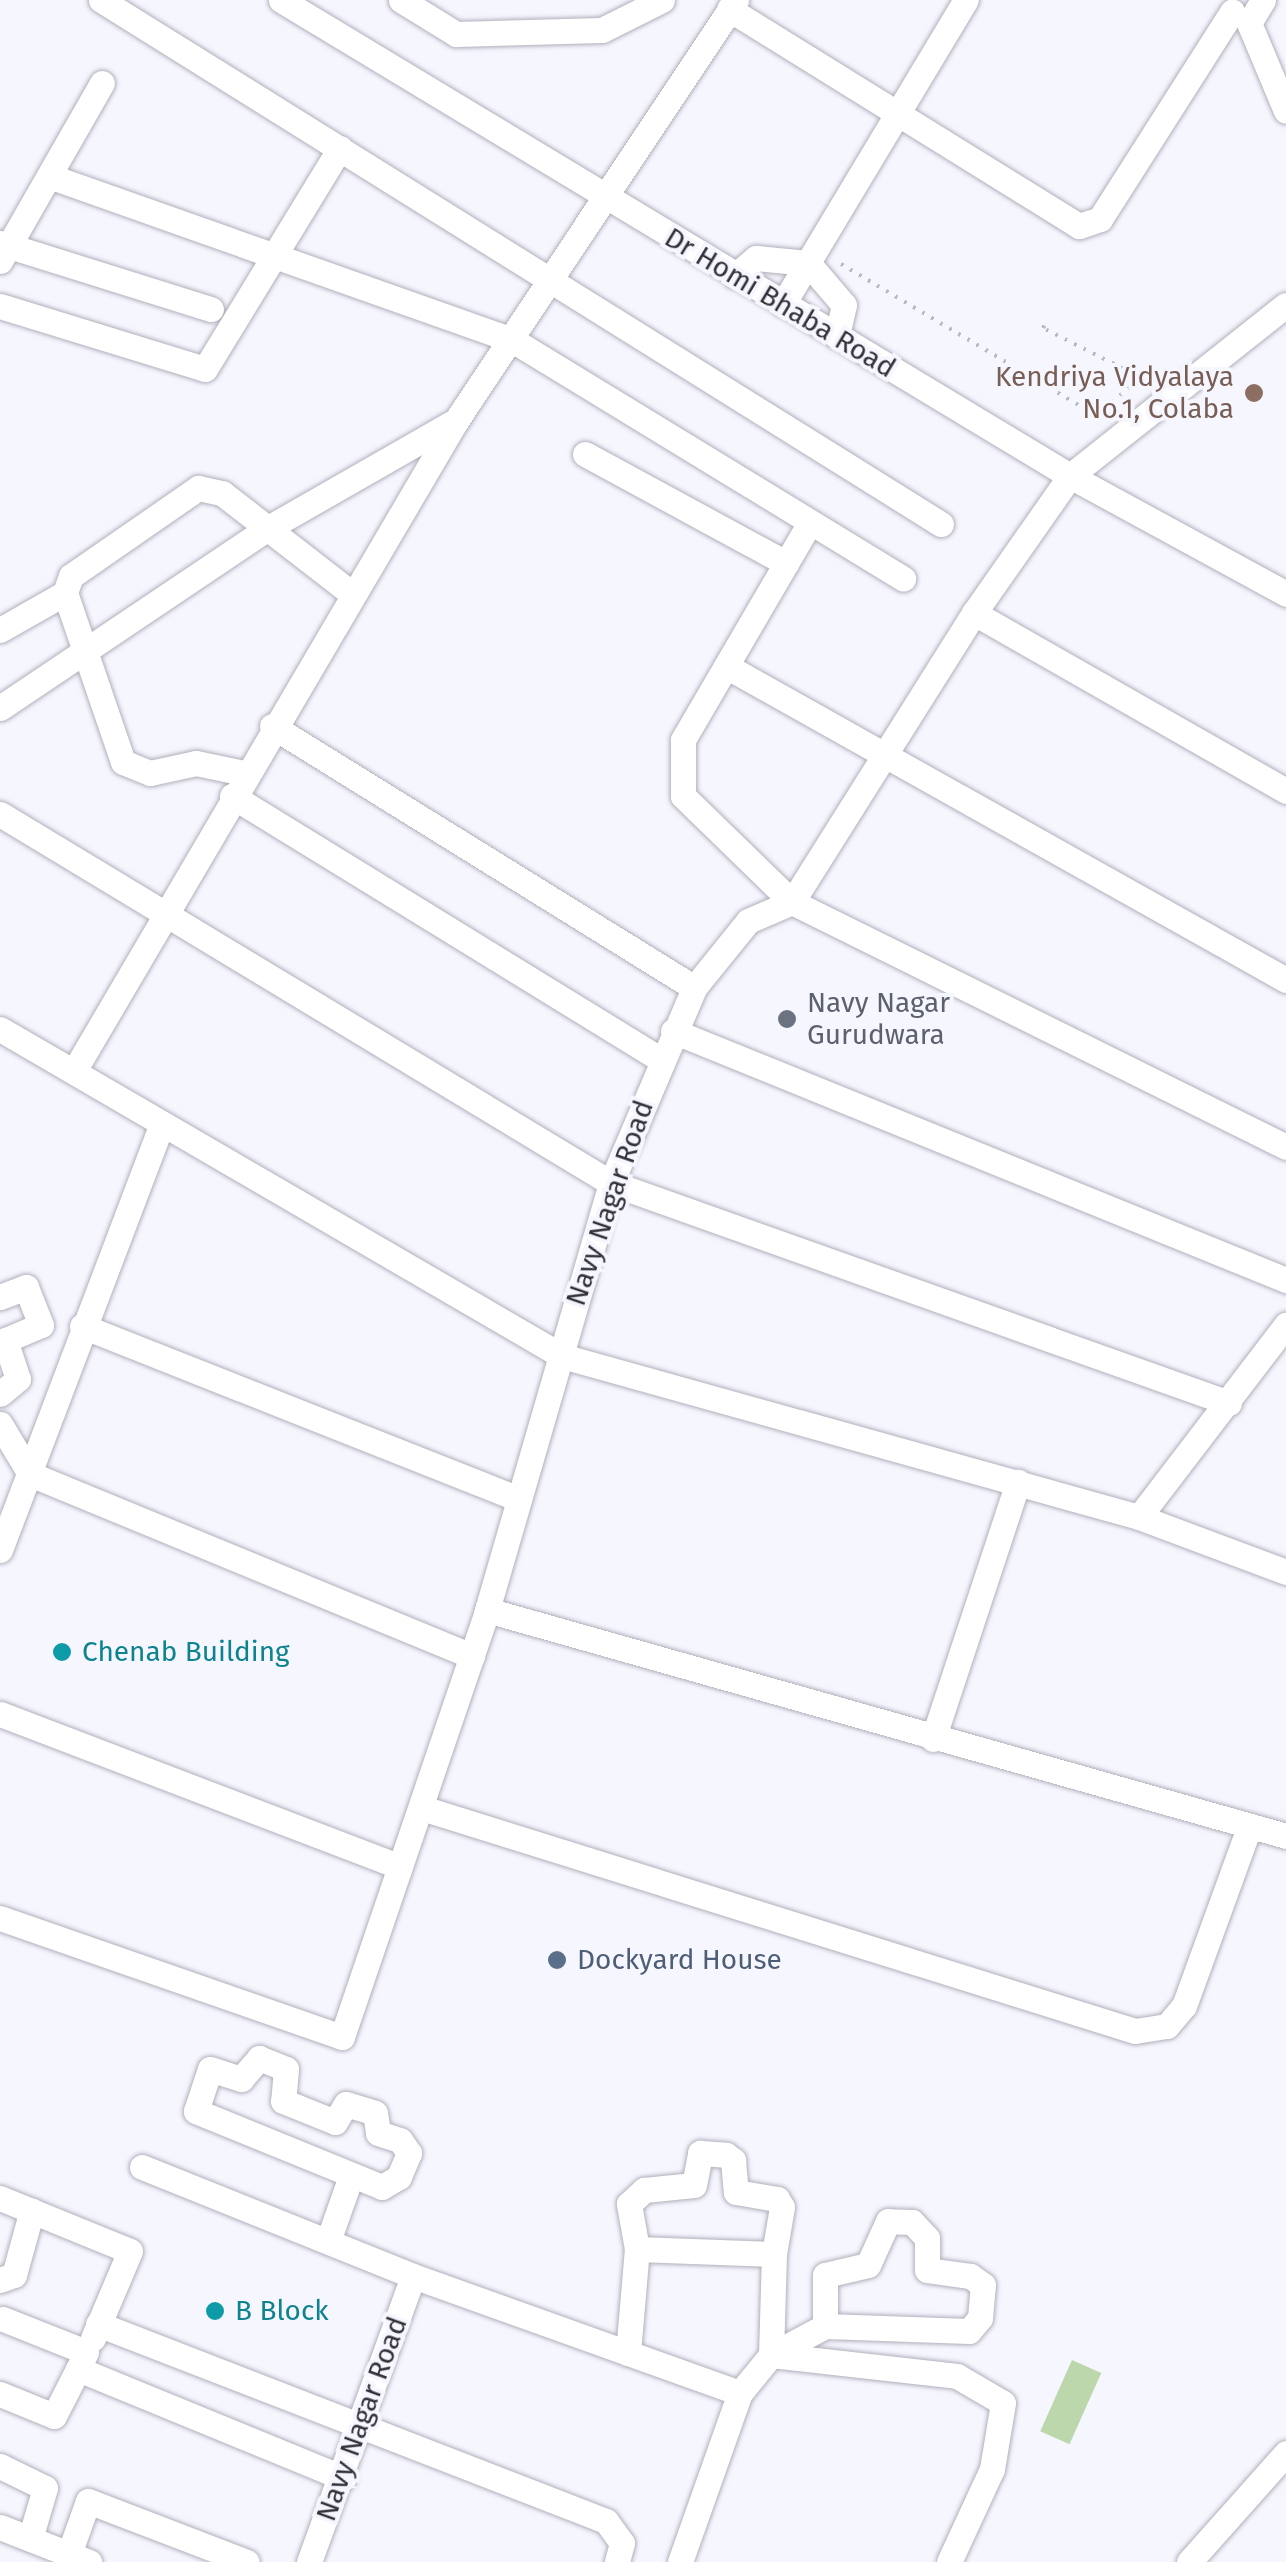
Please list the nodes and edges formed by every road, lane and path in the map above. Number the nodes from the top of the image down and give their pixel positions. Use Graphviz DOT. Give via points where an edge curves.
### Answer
graph roads {
  1 [pos="102,0"];
  2 [pos="280,0"];
  3 [pos="401,0"];
  4 [pos="662,0"];
  5 [pos="966,0"];
  6 [pos="733,4"];
  7 [pos="1239,9"];
  8 [pos="102,83"];
  9 [pos="1286,110"];
  10 [pos="902,115"];
  11 [pos="340,148"];
  12 [pos="49,176"];
  13 [pos="602,199"];
  14 [pos="3,250"];
  15 [pos="277,253"];
  16 [pos="812,256"];
  17 [pos="735,276"];
  18 [pos="550,282"];
  19 [pos="783,304"];
  20 [pos="0,306"];
  21 [pos="1286,306"];
  22 [pos="210,309"];
  23 [pos="1047,320"];
  24 [pos="838,336"];
  25 [pos="514,341"];
  26 [pos="456,422"];
  27 [pos="586,454"];
  28 [pos="1070,476"];
  29 [pos="809,524"];
  30 [pos="941,524"];
  31 [pos="265,530"];
  32 [pos="786,563"];
  33 [pos="902,578"];
  34 [pos="66,593"];
  35 [pos="351,593"];
  36 [pos="1286,594"];
  37 [pos="974,614"];
  38 [pos="0,630"];
  39 [pos="88,647"];
  40 [pos="726,666"];
  41 [pos="0,708"];
  42 [pos="272,726"];
  43 [pos="884,756"];
  44 [pos="238,784"];
  45 [pos="1286,791"];
  46 [pos="0,814"];
  47 [pos="792,902"];
  48 [pos="162,914"];
  49 [pos="1286,980"];
  50 [pos="694,988"];
  51 [pos="0,1029"];
  52 [pos="673,1031"];
  53 [pos="660,1059"];
  54 [pos="74,1070"];
  55 [pos="162,1124"];
  56 [pos="1286,1148"];
  57 [pos="611,1184"];
  58 [pos="1286,1280"];
  59 [pos="0,1297"];
  60 [pos="1286,1324"];
  61 [pos="82,1326"];
  62 [pos="562,1356"];
  63 [pos="0,1394"];
  64 [pos="1229,1403"];
  65 [pos="4,1439"];
  66 [pos="30,1474"];
  67 [pos="1018,1482"];
  68 [pos="519,1499"];
  69 [pos="1139,1517"];
  70 [pos="0,1550"];
  71 [pos="1286,1572"];
  72 [pos="486,1610"];
  73 [pos="472,1656"];
  74 [pos="0,1714"];
  75 [pos="933,1740"];
  76 [pos="422,1808"];
  77 [pos="1249,1827"];
  78 [pos="1286,1836"];
  79 [pos="400,1867"];
  80 [pos="0,1918"];
  81 [pos="142,2167"];
  82 [pos="351,2176"];
  83 [pos="0,2198"];
  84 [pos="32,2210"];
  85 [pos="328,2241"];
  86 [pos="637,2249"];
  87 [pos="774,2254"];
  88 [pos="413,2276"];
  89 [pos="0,2280"];
  90 [pos="1,2318"];
  91 [pos="98,2324"];
  92 [pos="825,2326"];
  93 [pos="628,2353"];
  94 [pos="771,2356"];
  95 [pos="82,2361"];
  96 [pos="740,2392"];
  97 [pos="0,2394"];
  98 [pos="361,2425"];
  99 [pos="1286,2453"];
  100 [pos="0,2466"];
  101 [pos="344,2478"];
  102 [pos="0,2527"];
  103 [pos="30,2539"];
  104 [pos="79,2558"];
  105 [pos="247,2562"];
  106 [pos="309,2562"];
  107 [pos="617,2562"];
  108 [pos="680,2562"];
  109 [pos="949,2562"];
  110 [pos="1189,2562"];
  1 -- 11 [label="street"];
  2 -- 13 [label="street, Dr Homi Bhaba Road"];
  3 -- 4 [label="street" via="456,34 602,30"];
  5 -- 10 [label="street"];
  6 -- 10 [label="street"];
  6 -- 13 [label="street"];
  7 -- 9 [label="street"];
  7 -- 10 [label="street" via="1100,219 1088,226 1066,220"];
  8 -- 12 [label="street"];
  10 -- 16 [label="street"];
  11 -- 15 [label="street"];
  11 -- 18 [label="street"];
  12 -- 14 [label="street"];
  12 -- 15 [label="street"];
  13 -- 17 [label="street, Dr Homi Bhaba Road"];
  13 -- 18 [label="street"];
  14 -- 22 [label="street"];
  15 -- 20 [label="street" via="205,369"];
  15 -- 25 [label="street"];
  16 -- 17 [label="street" via="756,258"];
  16 -- 19 [label="street"];
  16 -- 23 [label="path" via="1095,415 1142,378 1043,328"];
  16 -- 24 [label="street" via="844,305"];
  17 -- 19 [label="street, Dr Homi Bhaba Road"];
  18 -- 25 [label="street"];
  18 -- 30 [label="street"];
  19 -- 24 [label="street, Dr Homi Bhaba Road"];
  21 -- 28 [label="street"];
  24 -- 28 [label="street, Dr Homi Bhaba Road"];
  25 -- 26 [label="street"];
  25 -- 29 [label="street"];
  26 -- 31 [label="street"];
  26 -- 35 [label="street"];
  27 -- 32 [label="street"];
  28 -- 36 [label="street, Dr Homi Bhaba Road"];
  28 -- 37 [label="street"];
  29 -- 32 [label="street"];
  29 -- 33 [label="street"];
  31 -- 34 [label="street" via="222,493 198,488 70,576"];
  31 -- 35 [label="street"];
  31 -- 39 [label="street"];
  32 -- 40 [label="street"];
  34 -- 38 [label="street"];
  34 -- 39 [label="street"];
  35 -- 42 [label="street"];
  37 -- 43 [label="street"];
  37 -- 45 [label="street"];
  39 -- 41 [label="street"];
  39 -- 44 [label="street" via="123,762 150,773 196,763"];
  40 -- 43 [label="street"];
  40 -- 47 [label="street" via="682,740 683,796"];
  42 -- 44 [label="street"];
  42 -- 50 [label="street"];
  43 -- 47 [label="street"];
  43 -- 49 [label="street"];
  44 -- 48 [label="street"];
  44 -- 53 [label="street"];
  46 -- 48 [label="street"];
  47 -- 50 [label="street, Navy Nagar Road" via="748,920"];
  47 -- 56 [label="street"];
  48 -- 54 [label="street"];
  48 -- 57 [label="street"];
  50 -- 52 [label="street, Navy Nagar Road"];
  51 -- 54 [label="street"];
  52 -- 53 [label="street, Navy Nagar Road"];
  52 -- 58 [label="street"];
  53 -- 57 [label="street, Navy Nagar Road"];
  54 -- 55 [label="street"];
  55 -- 61 [label="street"];
  55 -- 62 [label="street"];
  57 -- 62 [label="street, Navy Nagar Road"];
  57 -- 64 [label="street"];
  59 -- 63 [label="street" via="26,1287 41,1325 6,1340 18,1379"];
  60 -- 64 [label="street"];
  61 -- 66 [label="street"];
  61 -- 68 [label="street"];
  62 -- 67 [label="street"];
  62 -- 68 [label="street, Navy Nagar Road"];
  64 -- 69 [label="street"];
  65 -- 66 [label="street"];
  66 -- 70 [label="street"];
  66 -- 73 [label="street"];
  67 -- 69 [label="street"];
  67 -- 75 [label="street"];
  68 -- 72 [label="street, Navy Nagar Road"];
  69 -- 71 [label="street"];
  72 -- 73 [label="street, Navy Nagar Road"];
  72 -- 75 [label="street"];
  73 -- 76 [label="street, Navy Nagar Road"];
  74 -- 79 [label="street"];
  75 -- 77 [label="street"];
  76 -- 77 [label="street" via="1135,2031 1167,2026 1184,2006"];
  76 -- 79 [label="street, Navy Nagar Road"];
  77 -- 78 [label="street"];
  79 -- 80 [label="street, Navy Nagar Road" via="342,2037"];
  81 -- 85 [label="street"];
  82 -- 82 [label="street" via="382,2187 399,2177 408,2153 400,2140 378,2133 375,2112 346,2104 335,2122 283,2101 286,2069 259,2058 240,2079 210,2069 196,2111"];
  82 -- 85 [label="street"];
  83 -- 84 [label="street"];
  84 -- 89 [label="street" via="14,2274"];
  84 -- 91 [label="street" via="130,2252"];
  85 -- 88 [label="street"];
  86 -- 87 [label="street"];
  86 -- 87 [label="street" via="630,2204 644,2190 694,2185 700,2153 733,2160 736,2192 777,2199 782,2206"];
  86 -- 93 [label="street"];
  87 -- 94 [label="street"];
  88 -- 93 [label="street"];
  88 -- 98 [label="street, Navy Nagar Road"];
  90 -- 95 [label="street"];
  91 -- 95 [label="street"];
  91 -- 98 [label="street"];
  92 -- 92 [label="street" via="825,2275 868,2265 888,2221 912,2222 927,2238 927,2270 970,2276 983,2285 980,2318 969,2331"];
  92 -- 94 [label="street"];
  93 -- 96 [label="street"];
  94 -- 96 [label="street"];
  94 -- 109 [label="street" via="958,2376 1003,2403 992,2469"];
  95 -- 97 [label="street" via="54,2416"];
  95 -- 101 [label="street"];
  96 -- 108 [label="street"];
  98 -- 101 [label="street, Navy Nagar Road"];
  98 -- 107 [label="street" via="606,2521 622,2543"];
  99 -- 110 [label="street"];
  100 -- 103 [label="street" via="46,2488"];
  101 -- 106 [label="street, Navy Nagar Road"];
  102 -- 103 [label="street"];
  103 -- 104 [label="street"];
  104 -- 105 [label="street" via="88,2501"];
}
